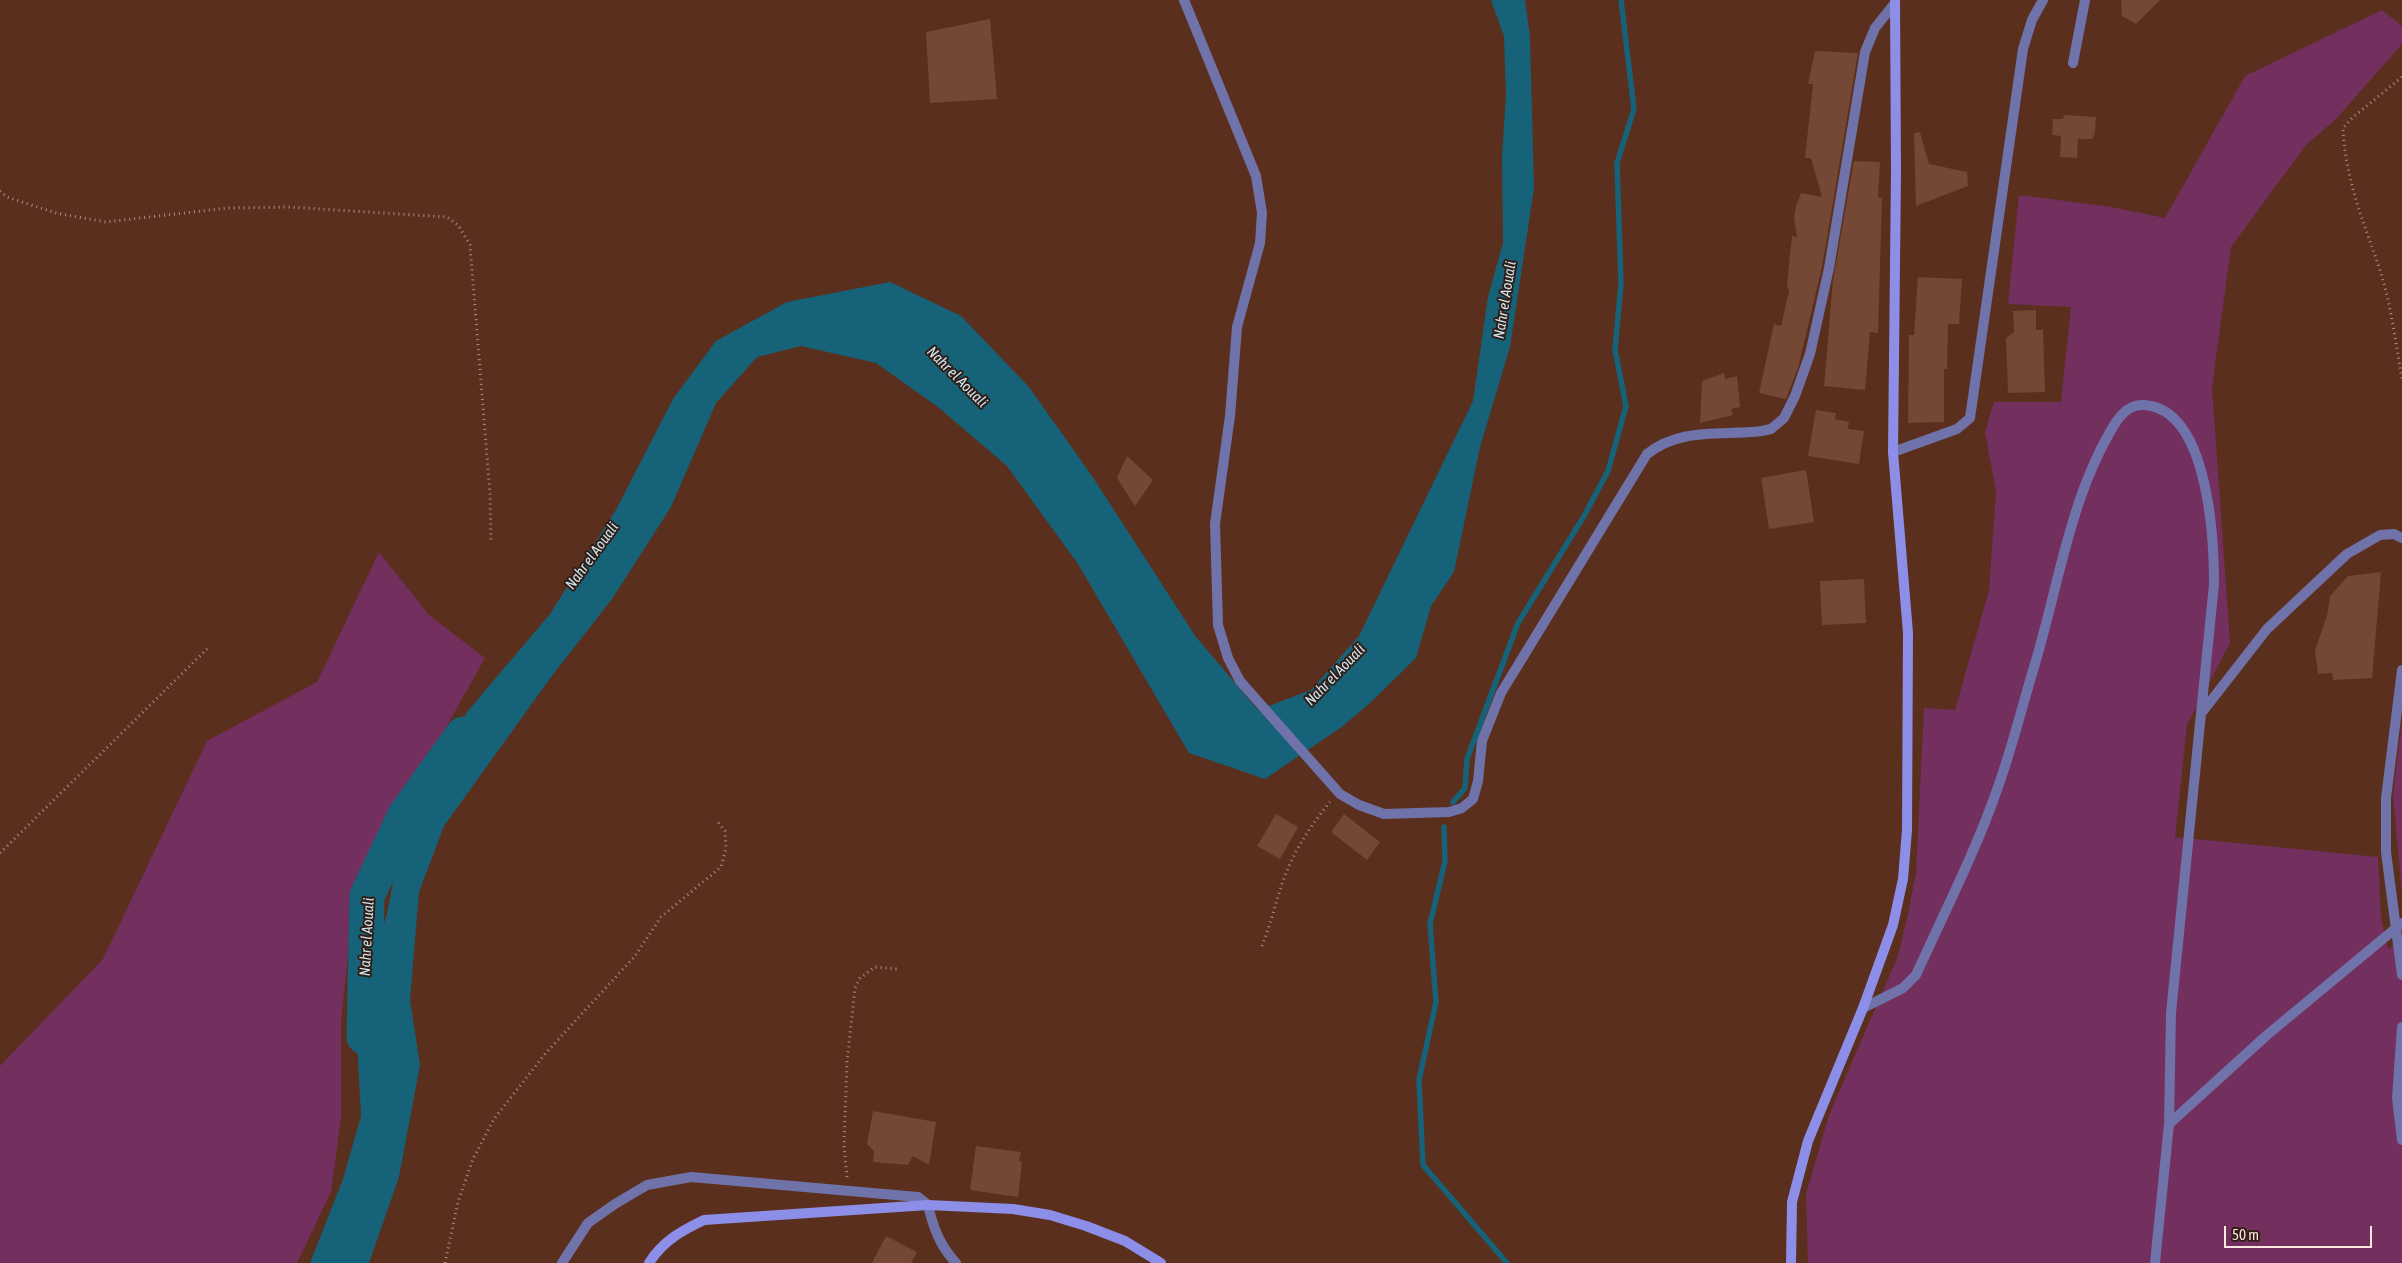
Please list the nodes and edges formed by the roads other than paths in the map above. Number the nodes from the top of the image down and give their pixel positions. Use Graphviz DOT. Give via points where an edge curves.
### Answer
graph roads {
  1 [pos="1184,0"];
  2 [pos="2043,0"];
  3 [pos="2085,0"];
  4 [pos="1895,2"];
  5 [pos="2073,64"];
  6 [pos="1893,452"];
  7 [pos="2402,538"];
  8 [pos="2402,670"];
  9 [pos="2202,712"];
  10 [pos="2398,926"];
  11 [pos="2402,975"];
  12 [pos="1862,1008"];
  13 [pos="2402,1027"];
  14 [pos="2169,1124"];
  15 [pos="2402,1140"];
  16 [pos="928,1204"];
  17 [pos="562,1263"];
  18 [pos="649,1263"];
  19 [pos="956,1263"];
  20 [pos="1160,1263"];
  21 [pos="1791,1263"];
  22 [pos="2155,1263"];
  1 -- 4 [label="street" via="1256,176 1262,213 1260,243 1237,327 1230,416 1214,524 1218,626 1228,658 1240,681 1340,794 1384,814 1449,812 1474,799 1482,741 1501,692 1647,454 1658,445 1686,436 1762,431 1771,429 1784,418 1805,372 1820,317 1865,52 1875,28"];
  2 -- 6 [label="street" via="2032,20 2023,49 1970,418 1957,429"];
  3 -- 5 [label="street"];
  4 -- 6 [label="main road"];
  6 -- 12 [label="main road" via="1908,632 1907,830 1903,879 1892,925"];
  7 -- 9 [label="street" via="2394,534 2380,535 2348,554 2268,629"];
  8 -- 10 [label="street" via="2386,798 2386,852"];
  9 -- 12 [label="street" via="2214,584 2210,510 2201,474 2180,424 2158,407 2134,405 2125,411 2102,448 2082,497 1998,788 1968,862 1916,975 1903,988"];
  9 -- 14 [label="street" via="2171,1013"];
  10 -- 11 [label="street"];
  10 -- 14 [label="street" via="2267,1035"];
  12 -- 21 [label="main road" via="1808,1141 1792,1202"];
  13 -- 15 [label="street" via="2397,1098"];
  14 -- 22 [label="street"];
  16 -- 17 [label="street" via="918,1197 691,1177 647,1185 588,1224"];
  16 -- 18 [label="main road" via="704,1220 658,1248"];
  16 -- 19 [label="street" via="932,1225 946,1252"];
  16 -- 20 [label="main road" via="1013,1209 1050,1215 1125,1241"];
}
